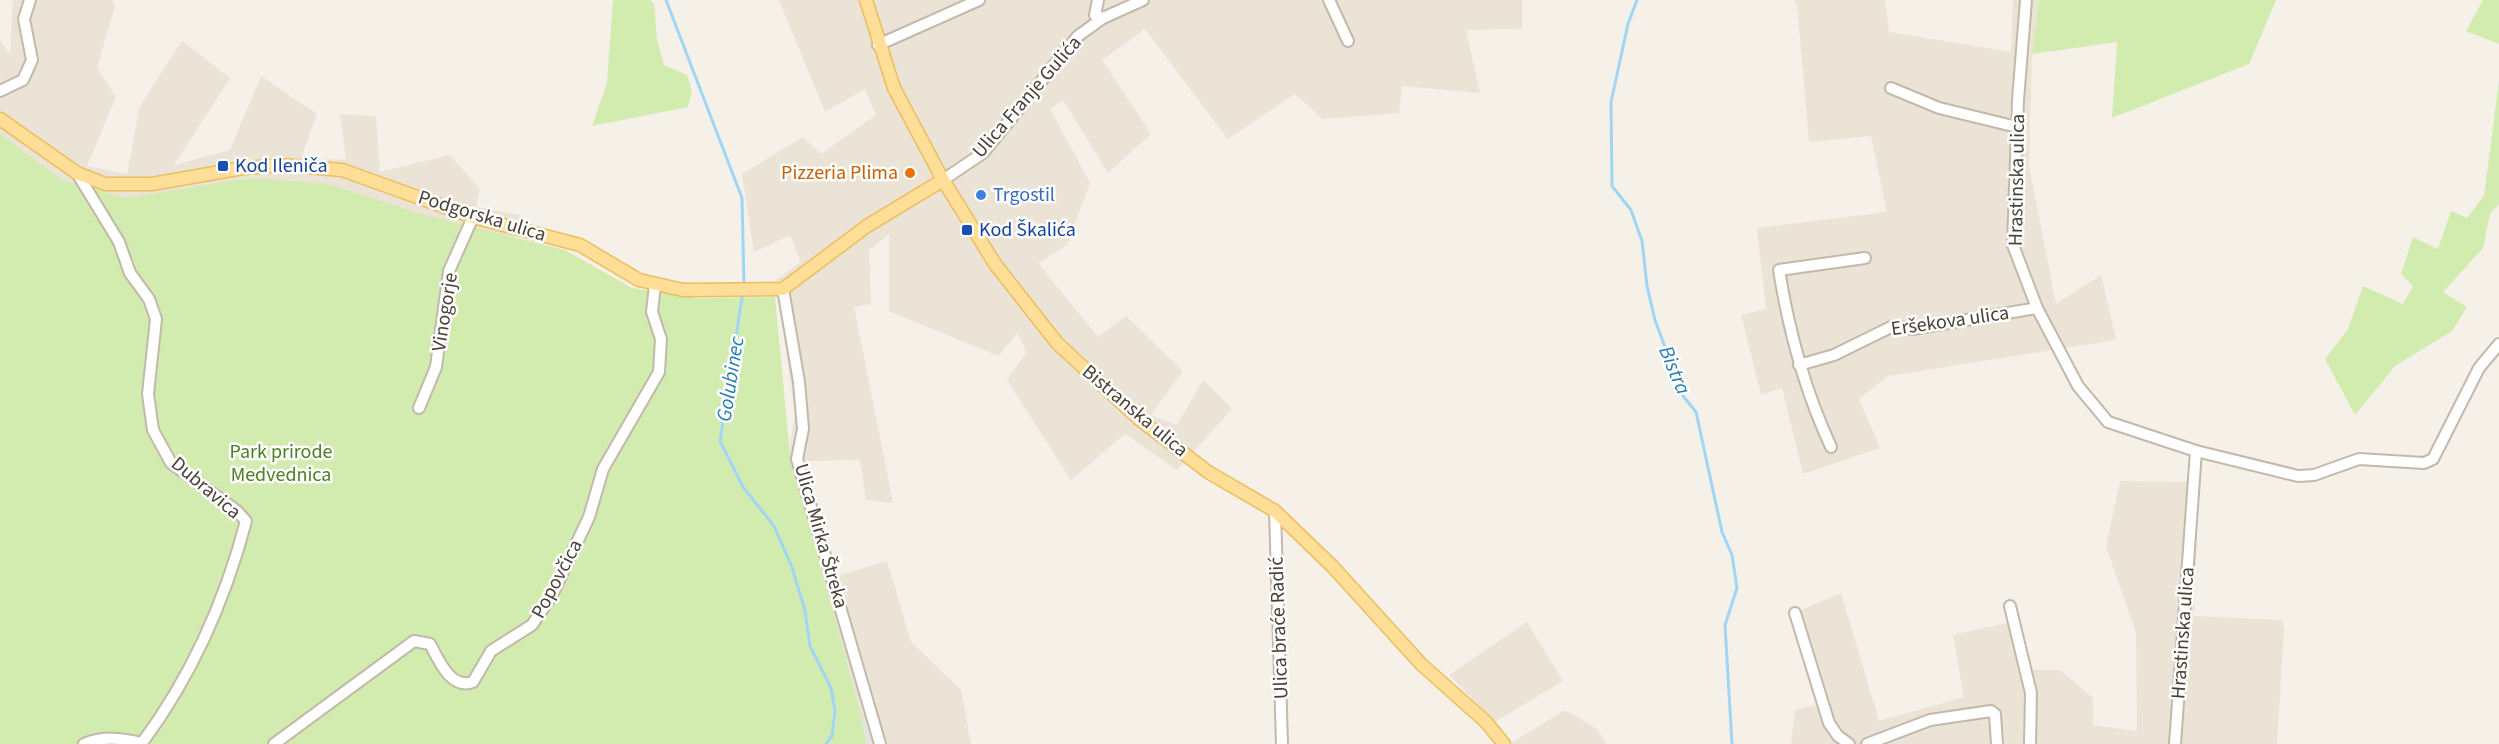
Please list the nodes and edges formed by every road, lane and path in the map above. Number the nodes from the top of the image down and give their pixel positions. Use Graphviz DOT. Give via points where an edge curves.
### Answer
graph roads {
  1 [pos="30,0"];
  2 [pos="866,0"];
  3 [pos="979,0"];
  4 [pos="1098,0"];
  5 [pos="1143,0"];
  6 [pos="1329,0"];
  7 [pos="2026,0"];
  8 [pos="1103,18"];
  9 [pos="1348,41"];
  10 [pos="878,45"];
  11 [pos="1891,88"];
  12 [pos="0,91"];
  13 [pos="0,119"];
  14 [pos="2017,127"];
  15 [pos="77,173"];
  16 [pos="943,180"];
  17 [pos="472,217"];
  18 [pos="1865,258"];
  19 [pos="655,285"];
  20 [pos="783,289"];
  21 [pos="2037,308"];
  22 [pos="2499,344"];
  23 [pos="1799,365"];
  24 [pos="419,408"];
  25 [pos="1831,447"];
  26 [pos="2196,451"];
  27 [pos="1275,512"];
  28 [pos="2010,606"];
  29 [pos="1796,613"];
  30 [pos="84,744"];
  31 [pos="274,744"];
  32 [pos="880,744"];
  33 [pos="1282,744"];
  34 [pos="1504,744"];
  35 [pos="1849,744"];
  36 [pos="1867,744"];
  37 [pos="1997,744"];
  38 [pos="2030,744"];
  39 [pos="2175,744"];
  1 -- 12 [label="street" via="24,19 32,60 23,80"];
  2 -- 10 [label="main road, Bistranska ulica"];
  3 -- 10 [label="street"];
  4 -- 8 [label="street" via="1095,15"];
  5 -- 8 [label="street, Ulica Franje Gulića"];
  6 -- 9 [label="street"];
  7 -- 14 [label="street, Hrastinska ulica"];
  8 -- 16 [label="street, Ulica Franje Gulića" via="1078,36 983,153"];
  10 -- 16 [label="main road, Bistranska ulica" via="894,88"];
  11 -- 14 [label="street" via="1939,108"];
  13 -- 15 [label="main road, Podgorska ulica"];
  14 -- 21 [label="street, Hrastinska ulica" via="2013,245"];
  15 -- 17 [label="main road, Podgorska ulica" via="105,184 152,184 243,168 324,167"];
  15 -- 30 [label="street, Dubravica" via="119,242 130,273 149,299 156,319 148,394 153,430 171,463 246,521 224,596 198,650 142,743 119,738 95,739"];
  16 -- 20 [label="main road" via="867,226"];
  16 -- 27 [label="main road, Bistranska ulica" via="995,264 1057,343 1139,419 1208,472"];
  17 -- 19 [label="main road, Podgorska ulica" via="580,245 626,273"];
  17 -- 24 [label="street, Vinogorje" via="450,271 436,366"];
  18 -- 23 [label="street" via="1779,270"];
  19 -- 20 [label="main road, Podgorska ulica" via="683,290"];
  19 -- 31 [label="street, Popovčica" via="652,312 661,339 659,372 603,469 589,517 552,595 532,624 491,651 473,682 465,685 454,682 430,644 414,641"];
  20 -- 32 [label="street, Ulica Mirka Štreka" via="800,382 803,429 797,459"];
  21 -- 23 [label="street, Eršekova ulica" via="1913,329 1893,326 1833,355"];
  21 -- 26 [label="street, Hrastinska ulica" via="2078,386 2108,422"];
  22 -- 26 [label="street, Hrastinska ulica" via="2479,368 2433,459 2424,463 2359,459 2314,475 2298,476"];
  23 -- 25 [label="street"];
  26 -- 39 [label="street, Hrastinska ulica"];
  27 -- 33 [label="street, Ulica braće Radić"];
  27 -- 34 [label="main road, Bistranska ulica"];
  28 -- 38 [label="street" via="2031,693"];
  29 -- 35 [label="street" via="1829,723"];
  36 -- 37 [label="street" via="1930,720 1991,711 1995,714"];
}
